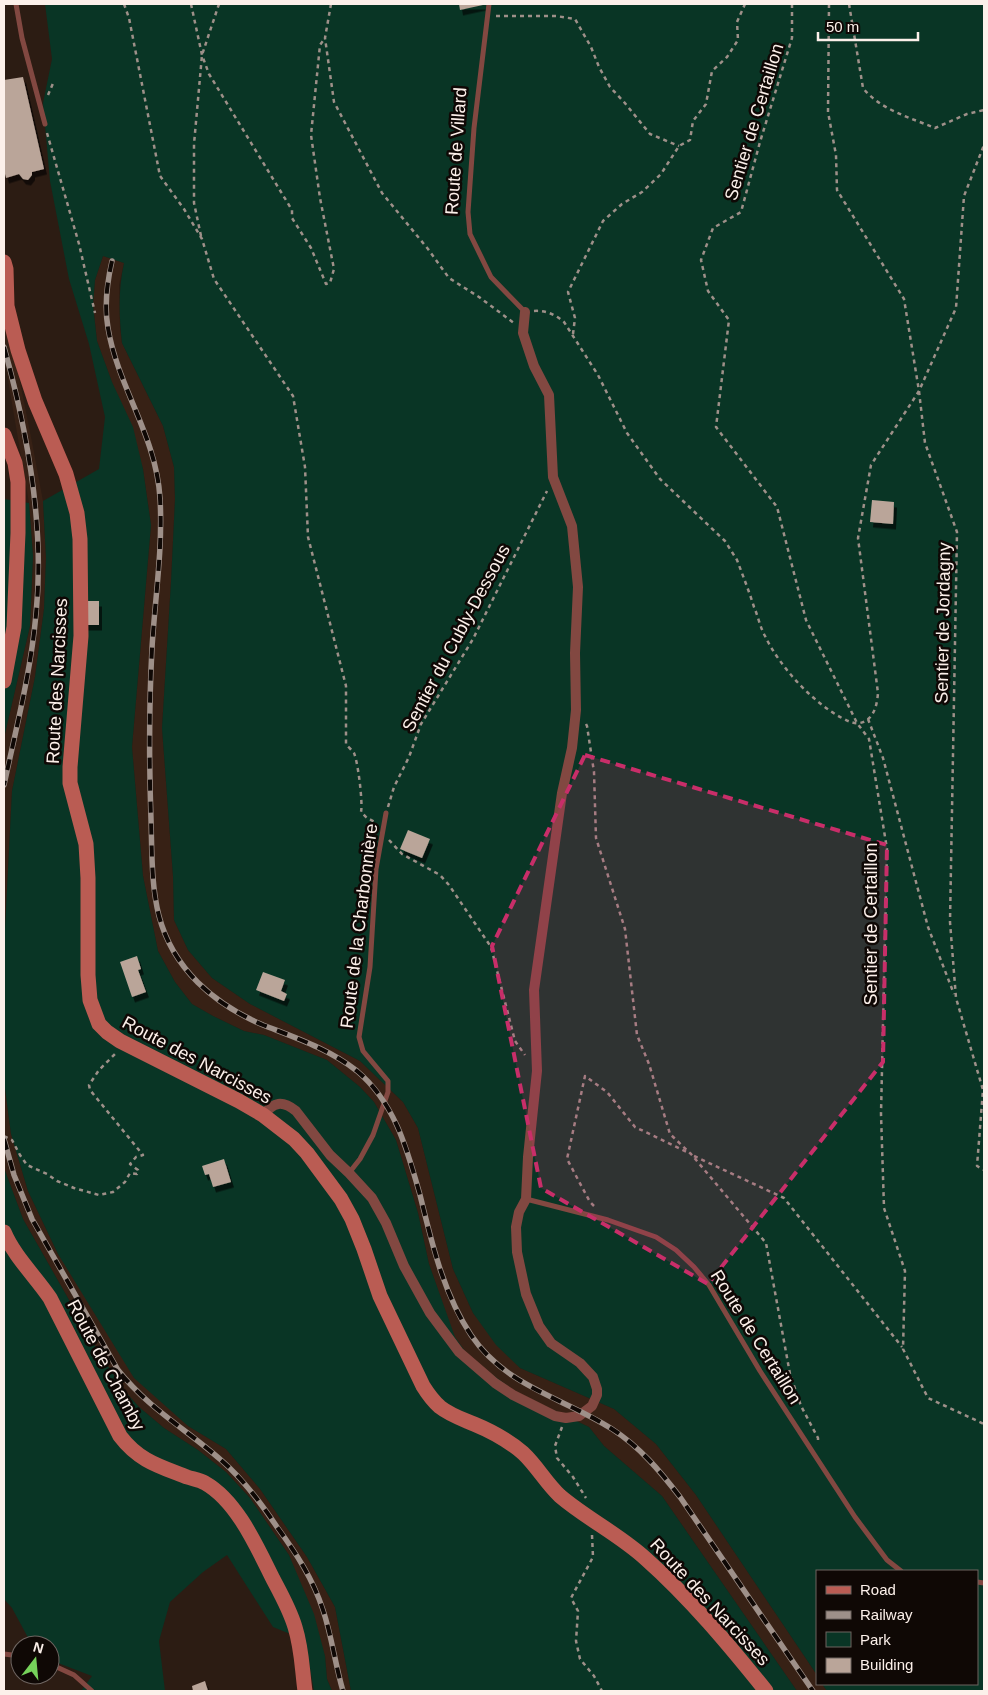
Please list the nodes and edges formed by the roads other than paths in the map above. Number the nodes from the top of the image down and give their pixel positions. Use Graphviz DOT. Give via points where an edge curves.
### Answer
graph roads {
  1 [pos="16,4"];
  2 [pos="489,4"];
  3 [pos="45,124"];
  4 [pos="4,262"];
  5 [pos="5,306"];
  6 [pos="525,312"];
  7 [pos="4,435"];
  8 [pos="4,681"];
  9 [pos="386,813"];
  10 [pos="263,1115"];
  11 [pos="349,1173"];
  12 [pos="526,1199"];
  13 [pos="4,1232"];
  14 [pos="900,1570"];
  15 [pos="60,1669"];
  16 [pos="92,1691"];
  17 [pos="305,1691"];
  18 [pos="766,1691"];
  1 -- 3 [label="lane"];
  2 -- 6 [label="lane, Route de Villard" via="470,175 470,234 491,277"];
  4 -- 5 [label="street"];
  5 -- 10 [label="street, Route des Narcisses" via="25,372 70,488 79,531 81,636 70,783 86,844 88,989 94,1012 99,1024 120,1041"];
  6 -- 12 [label="street" via="523,333 549,396 553,477 572,526 578,587 576,710 572,748 562,793 534,990 537,1071"];
  7 -- 8 [label="street" via="15,463 18,482 14,627"];
  9 -- 11 [label="lane, Route de la Charbonnière" via="376,869 370,967 358,1037 363,1051 388,1081 388,1092 373,1135"];
  10 -- 11 [label="street" via="272,1106 291,1107"];
  10 -- 18 [label="street, Route des Narcisses" via="294,1139 341,1199 364,1249 380,1296 431,1398 440,1407 485,1429 523,1453 558,1494 646,1558 728,1645"];
  11 -- 12 [label="street" via="380,1210 404,1266 430,1313 459,1352 513,1395 555,1416 580,1416 592,1406 597,1395 593,1377 551,1343 538,1326 520,1273 517,1235 519,1212"];
  12 -- 14 [label="lane, Route de Certaillon" via="608,1220 656,1237 694,1267 709,1285 760,1371 855,1517 887,1560"];
  13 -- 17 [label="street, Route de Chamby" via="50,1298 120,1436 130,1449 151,1463 204,1482 216,1490 238,1515 289,1610 303,1660"];
  15 -- 16 [label="lane" via="74,1675"];
}
